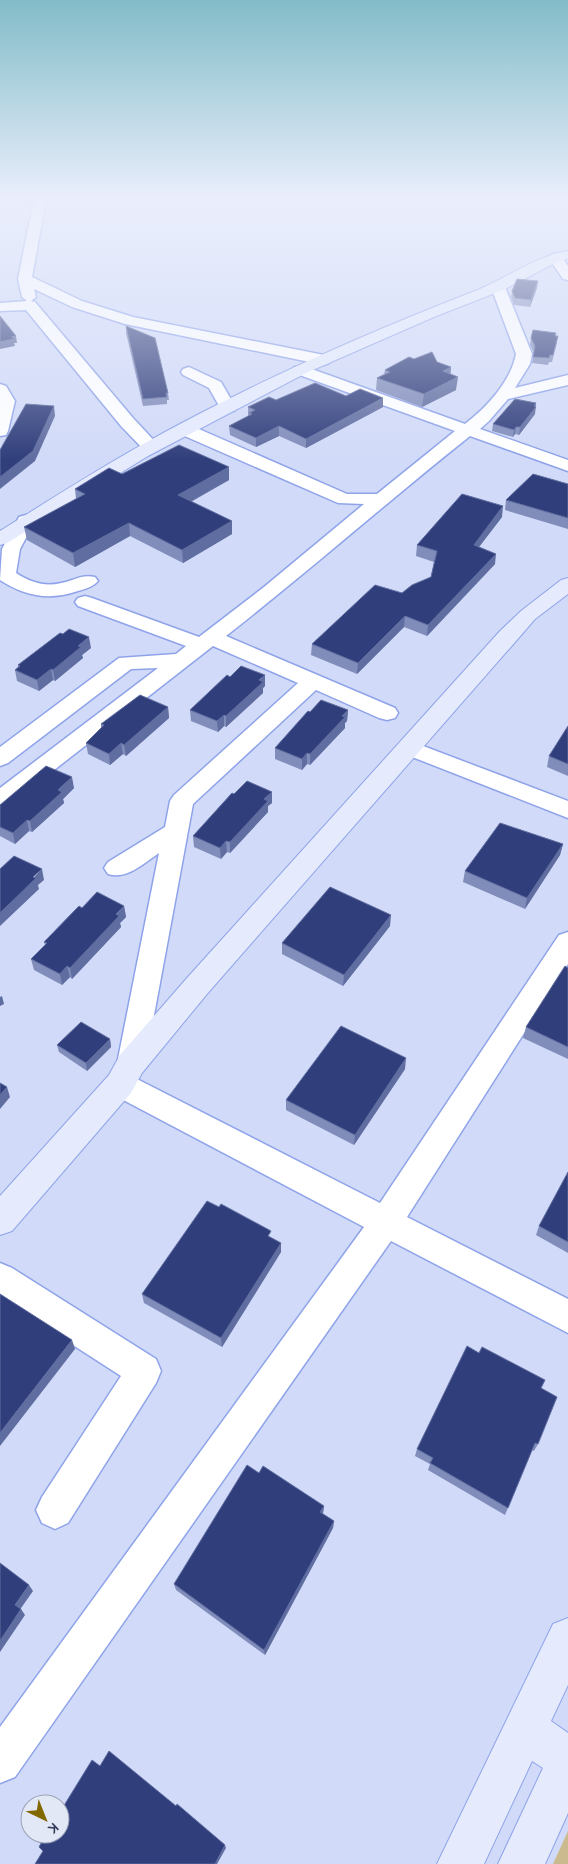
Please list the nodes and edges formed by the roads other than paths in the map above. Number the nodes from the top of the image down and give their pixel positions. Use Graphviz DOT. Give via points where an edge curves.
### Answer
graph roads {
  1 [pos="26,286"];
  2 [pos="40,286"];
  3 [pos="498,287"];
  4 [pos="30,305"];
  5 [pos="0,307"];
  6 [pos="324,360"];
  7 [pos="300,370"];
  8 [pos="189,372"];
  9 [pos="568,380"];
  10 [pos="0,389"];
  11 [pos="502,396"];
  12 [pos="228,408"];
  13 [pos="186,430"];
  14 [pos="468,430"];
  15 [pos="0,431"];
  16 [pos="151,447"];
  17 [pos="564,459"];
  18 [pos="382,499"];
  19 [pos="26,521"];
  20 [pos="0,538"];
  21 [pos="6,575"];
  22 [pos="88,581"];
  23 [pos="568,584"];
  24 [pos="206,641"];
  25 [pos="183,660"];
  26 [pos="313,681"];
  27 [pos="387,713"];
  28 [pos="410,748"];
  29 [pos="0,758"];
  30 [pos="0,800"];
  31 [pos="568,810"];
  32 [pos="177,831"];
  33 [pos="117,868"];
  34 [pos="568,942"];
  35 [pos="126,1074"];
  36 [pos="0,1220"];
  37 [pos="386,1222"];
  38 [pos="0,1279"];
  39 [pos="568,1317"];
  40 [pos="55,1510"];
  41 [pos="568,1640"];
  42 [pos="526,1730"];
  43 [pos="568,1759"];
  44 [pos="0,1762"];
  45 [pos="568,1764"];
  46 [pos="460,1864"];
  47 [pos="521,1864"];
  1 -- 4 [label="street"];
  2 -- 6 [label="street" via="77,304 130,321"];
  3 -- 6 [label="street"];
  3 -- 11 [label="street" via="524,354 522,364"];
  4 -- 5 [label="street"];
  4 -- 16 [label="street"];
  6 -- 7 [label="street"];
  7 -- 12 [label="street"];
  7 -- 14 [label="street"];
  8 -- 12 [label="street" via="216,385"];
  9 -- 11 [label="street"];
  10 -- 15 [label="street" via="7,401"];
  11 -- 14 [label="street"];
  12 -- 13 [label="street"];
  13 -- 16 [label="street"];
  13 -- 18 [label="street" via="344,499"];
  14 -- 17 [label="street"];
  14 -- 18 [label="street"];
  16 -- 19 [label="street"];
  18 -- 24 [label="street"];
  19 -- 20 [label="street"];
  19 -- 21 [label="street" via="11,549"];
  21 -- 22 [label="street" via="23,587 45,592 64,590"];
  21 -- 24 [label="street" via="10,594 23,605 47,609 94,600"];
  23 -- 28 [label="street" via="528,615"];
  24 -- 25 [label="street"];
  24 -- 26 [label="street"];
  25 -- 29 [label="street" via="126,663"];
  25 -- 30 [label="street"];
  26 -- 27 [label="street"];
  26 -- 32 [label="street" via="182,801"];
  28 -- 31 [label="street"];
  28 -- 35 [label="street" via="197,986"];
  32 -- 33 [label="street"];
  32 -- 35 [label="street"];
  34 -- 37 [label="street"];
  35 -- 36 [label="street"];
  35 -- 37 [label="street"];
  37 -- 39 [label="street"];
  37 -- 44 [label="street"];
  38 -- 40 [label="street" via="144,1370"];
  41 -- 42 [label="street"];
  42 -- 43 [label="street"];
  42 -- 46 [label="street"];
  45 -- 47 [label="street"];
}
